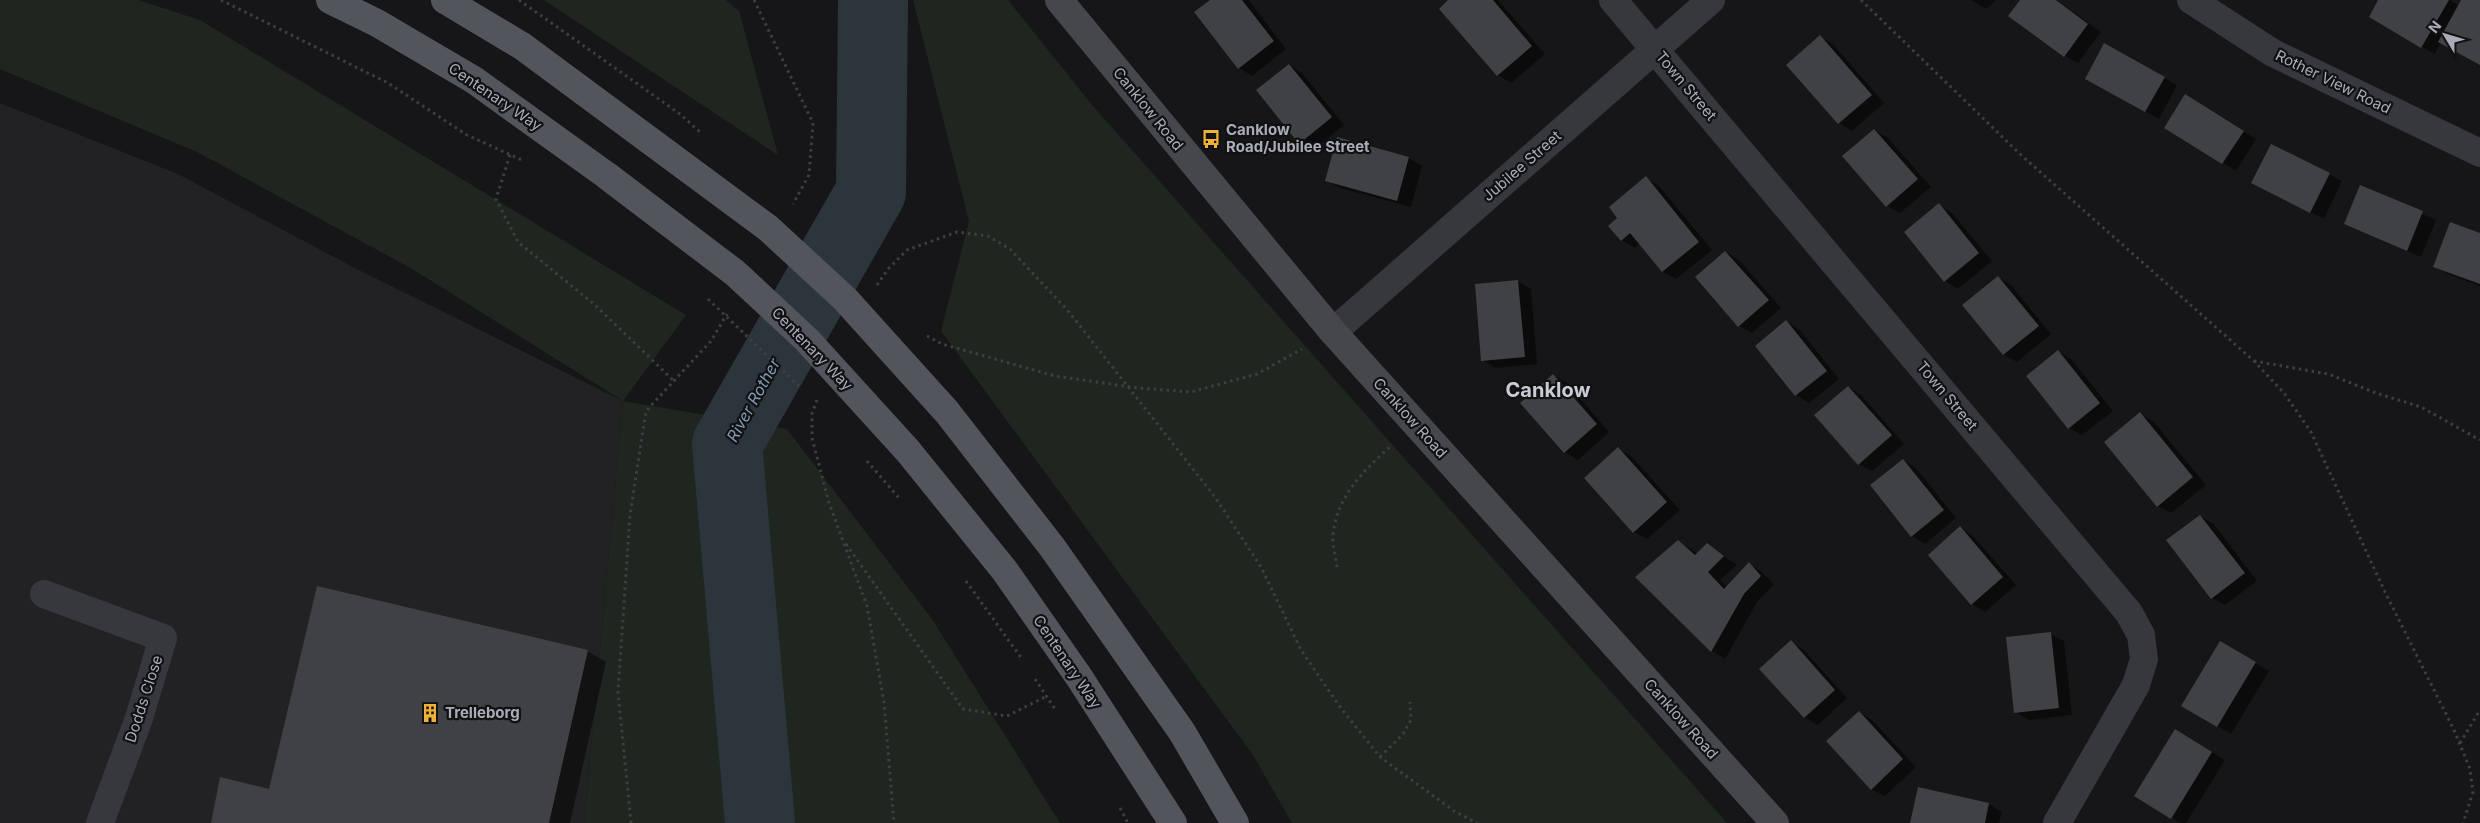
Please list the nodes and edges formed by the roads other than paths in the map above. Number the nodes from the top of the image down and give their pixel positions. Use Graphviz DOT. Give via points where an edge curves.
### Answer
graph roads {
  1 [pos="330,0"];
  2 [pos="445,0"];
  3 [pos="1059,0"];
  4 [pos="1613,0"];
  5 [pos="1711,0"];
  6 [pos="2191,0"];
  7 [pos="1655,49"];
  8 [pos="2480,153"];
  9 [pos="1333,332"];
  10 [pos="44,594"];
  11 [pos="100,823"];
  12 [pos="1172,823"];
  13 [pos="1235,823"];
  14 [pos="1775,823"];
  15 [pos="2057,823"];
  1 -- 12 [label="main road, Centenary Way" via="474,80 735,273 807,340 908,451 1005,571 1079,677"];
  2 -- 13 [label="main road" via="522,46 768,228 845,299 947,412 1052,547 1182,732"];
  3 -- 9 [label="street, Canklow Road"];
  4 -- 7 [label="street, Town Street"];
  5 -- 7 [label="street, Jubilee Street"];
  6 -- 8 [label="street, Rother View Road" via="2273,53"];
  7 -- 9 [label="street, Jubilee Street"];
  7 -- 15 [label="street, Town Street" via="2129,613 2141,635 2144,659 2136,686"];
  9 -- 14 [label="street, Canklow Road"];
  10 -- 11 [label="street, Dodds Close" via="163,638 139,718"];
}
